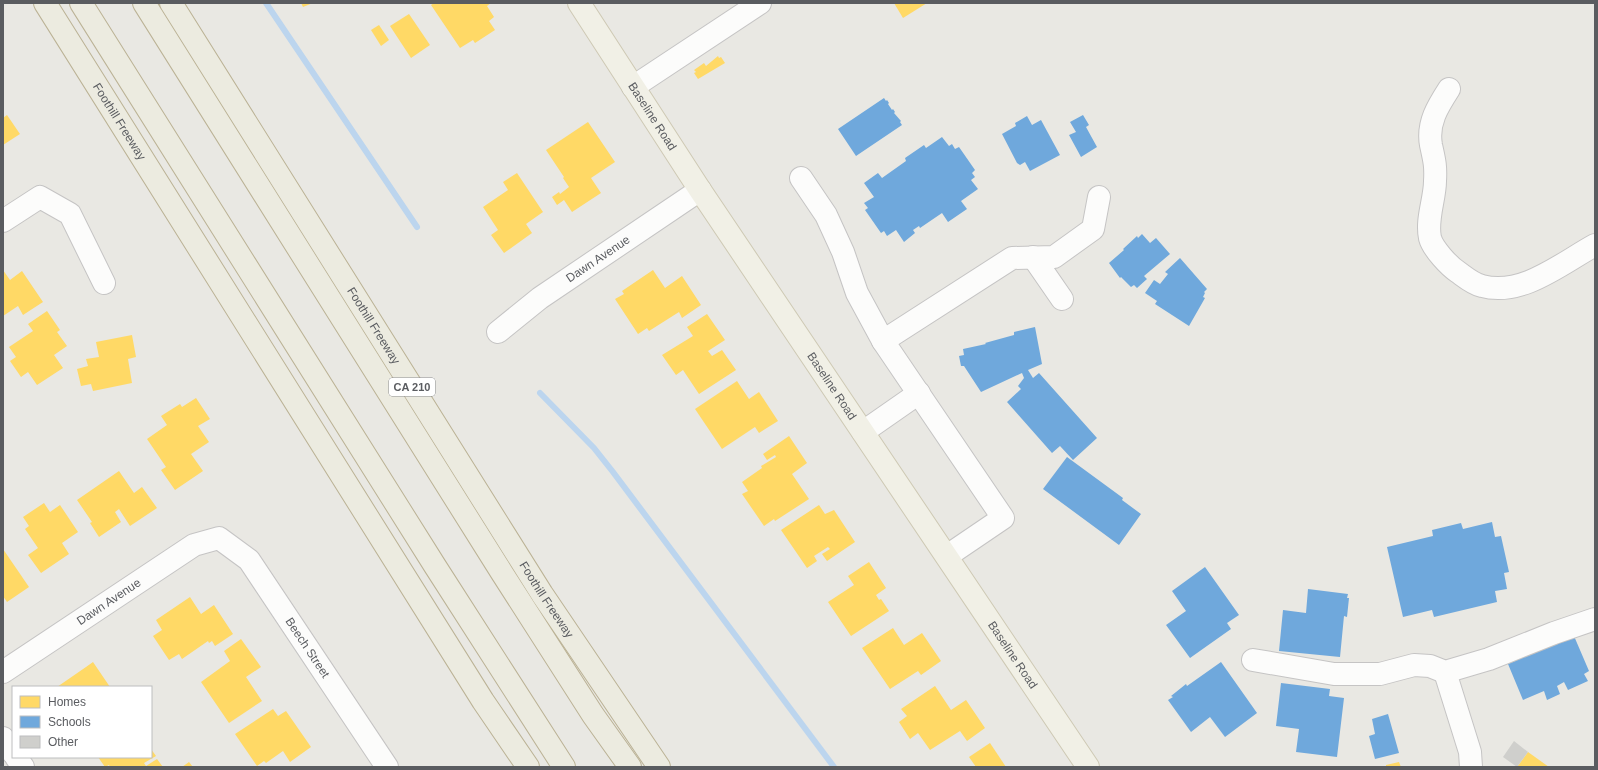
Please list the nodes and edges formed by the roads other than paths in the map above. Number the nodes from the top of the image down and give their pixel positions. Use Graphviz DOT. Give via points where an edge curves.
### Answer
graph roads {
  1 [pos="45,3"];
  2 [pos="81,3"];
  3 [pos="144,3"];
  4 [pos="171,3"];
  5 [pos="578,3"];
  6 [pos="760,3"];
  7 [pos="633,87"];
  8 [pos="1449,89"];
  9 [pos="801,178"];
  10 [pos="700,190"];
  11 [pos="1099,197"];
  12 [pos="3,221"];
  13 [pos="1595,245"];
  14 [pos="1033,257"];
  15 [pos="104,284"];
  16 [pos="1062,299"];
  17 [pos="498,332"];
  18 [pos="883,341"];
  19 [pos="919,393"];
  20 [pos="863,432"];
  21 [pos="218,538"];
  22 [pos="947,556"];
  23 [pos="1595,619"];
  24 [pos="1253,660"];
  25 [pos="3,672"];
  26 [pos="1445,672"];
  27 [pos="3,738"];
  28 [pos="12,751"];
  29 [pos="17,758"];
  30 [pos="23,767"];
  31 [pos="388,767"];
  32 [pos="528,767"];
  33 [pos="564,767"];
  34 [pos="630,767"];
  35 [pos="659,767"];
  36 [pos="1088,767"];
  37 [pos="1471,767"];
  1 -- 32 [label="highway, Foothill Freeway" via="478,695"];
  2 -- 33 [label="highway"];
  3 -- 34 [label="highway" via="510,586 593,715"];
  4 -- 35 [label="highway, Foothill Freeway / CA 210" via="542,594"];
  5 -- 7 [label="main road, Baseline Road"];
  6 -- 7 [label="street"];
  7 -- 10 [label="main road, Baseline Road"];
  8 -- 13 [label="street" via="1436,108 1431,123 1430,143 1436,164 1435,191 1429,221 1430,238 1447,264 1481,286 1507,289 1530,282"];
  9 -- 18 [label="street" via="826,215 843,252 856,293"];
  10 -- 17 [label="street, Dawn Avenue" via="540,298"];
  10 -- 20 [label="main road, Baseline Road"];
  11 -- 14 [label="street" via="1093,229 1054,257"];
  12 -- 15 [label="street" via="40,197 70,214"];
  14 -- 16 [label="street"];
  14 -- 18 [label="street" via="1012,258"];
  18 -- 19 [label="street"];
  19 -- 20 [label="street"];
  19 -- 22 [label="street" via="1003,518"];
  20 -- 22 [label="main road, Baseline Road"];
  21 -- 25 [label="street, Dawn Avenue" via="194,545"];
  21 -- 31 [label="street, Beech Street" via="249,560"];
  22 -- 36 [label="main road, Baseline Road"];
  23 -- 26 [label="street" via="1489,659"];
  24 -- 26 [label="street" via="1334,674 1380,674 1414,665 1430,666"];
  26 -- 37 [label="street" via="1470,752"];
  27 -- 28 [label="street"];
  29 -- 30 [label="street"];
}
